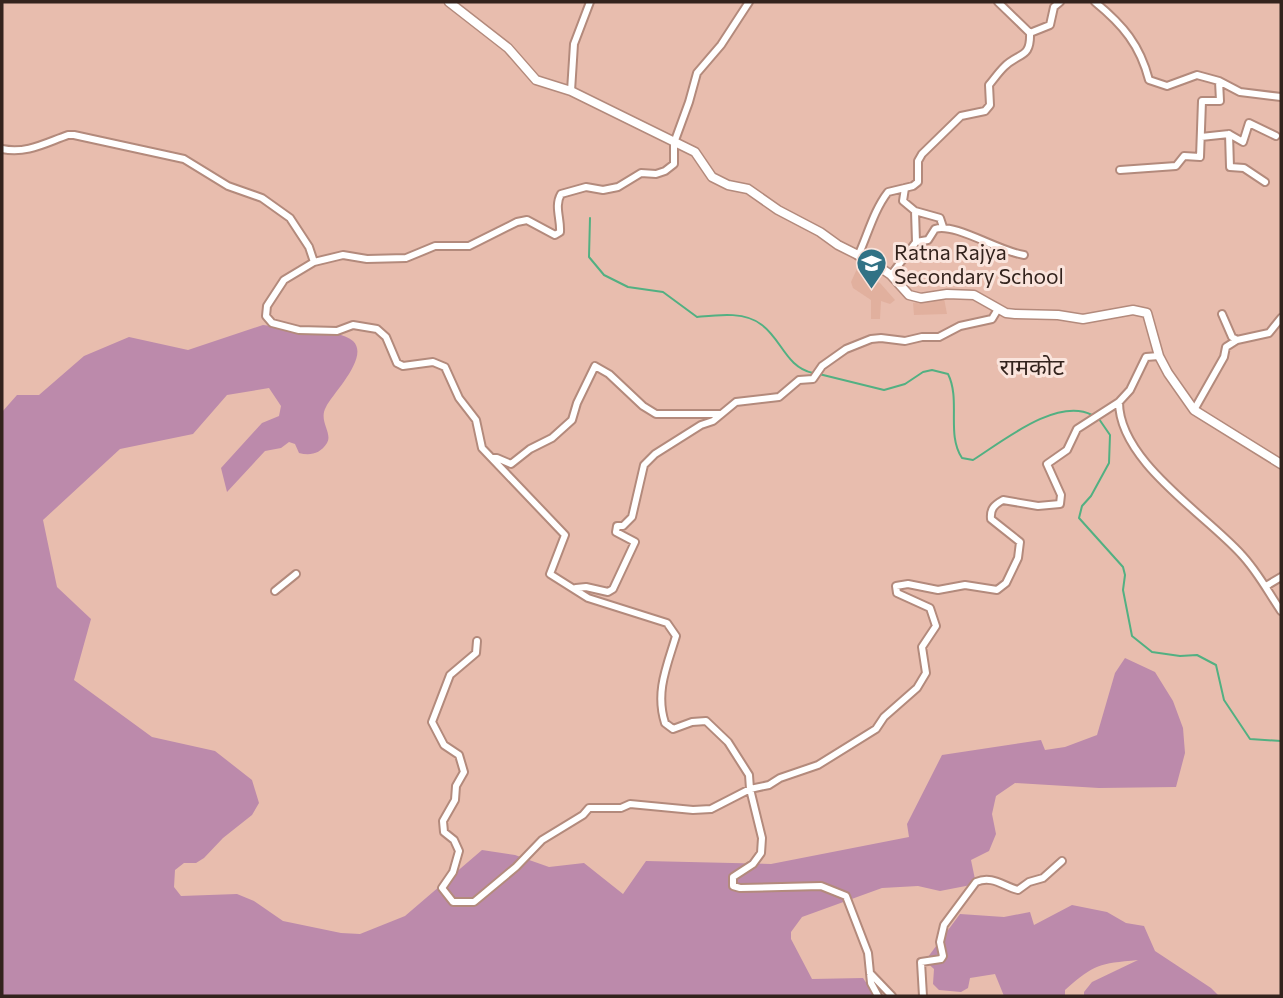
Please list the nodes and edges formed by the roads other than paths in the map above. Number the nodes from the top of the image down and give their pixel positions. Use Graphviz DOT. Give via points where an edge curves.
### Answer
graph roads {
  1 [pos="449,2"];
  2 [pos="590,2"];
  3 [pos="749,2"];
  4 [pos="998,2"];
  5 [pos="1060,2"];
  6 [pos="1095,2"];
  7 [pos="1030,33"];
  8 [pos="1219,81"];
  9 [pos="571,91"];
  10 [pos="1281,97"];
  11 [pos="1229,134"];
  12 [pos="1276,136"];
  13 [pos="1201,137"];
  14 [pos="674,143"];
  15 [pos="2,149"];
  16 [pos="1120,170"];
  17 [pos="1265,182"];
  18 [pos="905,188"];
  19 [pos="915,211"];
  20 [pos="943,227"];
  21 [pos="916,242"];
  22 [pos="1024,255"];
  23 [pos="858,256"];
  24 [pos="314,262"];
  25 [pos="891,275"];
  26 [pos="998,309"];
  27 [pos="1222,314"];
  28 [pos="1281,318"];
  29 [pos="1237,340"];
  30 [pos="1159,356"];
  31 [pos="1119,402"];
  32 [pos="1194,410"];
  33 [pos="720,414"];
  34 [pos="492,458"];
  35 [pos="1281,464"];
  36 [pos="296,574"];
  37 [pos="1281,577"];
  38 [pos="1266,586"];
  39 [pos="576,588"];
  40 [pos="275,591"];
  41 [pos="1281,611"];
  42 [pos="477,641"];
  43 [pos="750,789"];
  44 [pos="444,832"];
  45 [pos="438,839"];
  46 [pos="1062,861"];
  47 [pos="869,972"];
  48 [pos="878,996"];
  49 [pos="892,996"];
  50 [pos="923,996"];
  1 -- 9 [label="main road" via="508,48 536,80"];
  2 -- 9 [label="street" via="574,44"];
  3 -- 14 [label="street" via="696,73"];
  4 -- 7 [label="street"];
  5 -- 7 [label="street" via="1054,7 1050,25"];
  6 -- 8 [label="street" via="1113,17 1142,55 1149,80 1167,86 1198,75"];
  7 -- 18 [label="street" via="1027,53 1009,63 989,85 985,111 961,116 948,125 918,161 918,181"];
  8 -- 10 [label="street" via="1240,92"];
  8 -- 13 [label="street" via="1220,100 1202,101"];
  9 -- 14 [label="main road"];
  11 -- 12 [label="street" via="1243,142 1249,123"];
  11 -- 13 [label="street"];
  11 -- 17 [label="street" via="1230,167 1244,168"];
  13 -- 16 [label="street" via="1200,157 1184,156 1176,166"];
  14 -- 23 [label="main road" via="695,152 712,177 748,189"];
  14 -- 24 [label="street" via="674,164 665,171 642,173 618,187 586,187 561,194 557,205 560,232 555,235 527,220 469,246 435,246 406,258 343,255"];
  15 -- 24 [label="street" via="33,149 74,135 184,159 281,210 299,230"];
  18 -- 19 [label="street" via="903,201"];
  18 -- 23 [label="street" via="888,192 878,205"];
  19 -- 20 [label="street" via="940,218"];
  19 -- 21 [label="street"];
  20 -- 21 [label="street" via="935,229 928,240"];
  20 -- 22 [label="street"];
  21 -- 25 [label="street"];
  23 -- 25 [label="main road"];
  24 -- 34 [label="street" via="284,280 267,306 272,323 299,330 371,327 386,337 397,363 433,362 444,367 476,420 482,448"];
  25 -- 26 [label="main road" via="912,297 974,295"];
  26 -- 30 [label="main road" via="1083,319 1143,311"];
  26 -- 33 [label="street" via="992,319 960,326 939,337 881,338 846,349 822,366 813,379 799,380 779,397 736,402"];
  27 -- 29 [label="street"];
  28 -- 29 [label="street" via="1269,333"];
  29 -- 32 [label="street" via="1226,347"];
  30 -- 31 [label="street" via="1146,358"];
  30 -- 32 [label="main road"];
  31 -- 38 [label="street" via="1122,426 1139,453 1180,499 1239,552"];
  31 -- 43 [label="street" via="1077,429 1067,450 1047,464 1061,495 1060,504 1038,506 1003,500 993,506 991,519 1020,542 1018,558 1003,587 965,585 937,590 896,586 897,593 930,608 936,621 922,647 926,673 917,688 876,729 851,746 818,765"];
  32 -- 35 [label="main road"];
  33 -- 34 [label="street" via="656,414 595,366 572,419 552,438 511,464"];
  33 -- 39 [label="street" via="644,465 632,517 617,526 616,531 635,542 613,589"];
  34 -- 39 [label="street" via="565,535 551,574"];
  36 -- 40 [label="street"];
  37 -- 38 [label="street"];
  38 -- 41 [label="street"];
  39 -- 43 [label="street" via="589,597 667,624 676,636 660,697 665,723 673,729 706,721 728,742 750,775"];
  42 -- 44 [label="street" via="476,653 450,675 432,722 444,745 459,755 464,772 443,821"];
  43 -- 44 [label="street" via="712,809 630,804 589,808 542,840 474,902 453,902 442,888 453,872 458,851"];
  43 -- 47 [label="street" via="762,838 761,853 733,877 733,886 821,886 846,896 868,953"];
  44 -- 45 [label="street"];
  46 -- 50 [label="street" via="1043,878 1018,890 997,880 976,881 944,925 943,956 921,962"];
  47 -- 48 [label="street"];
  47 -- 49 [label="street"];
}
